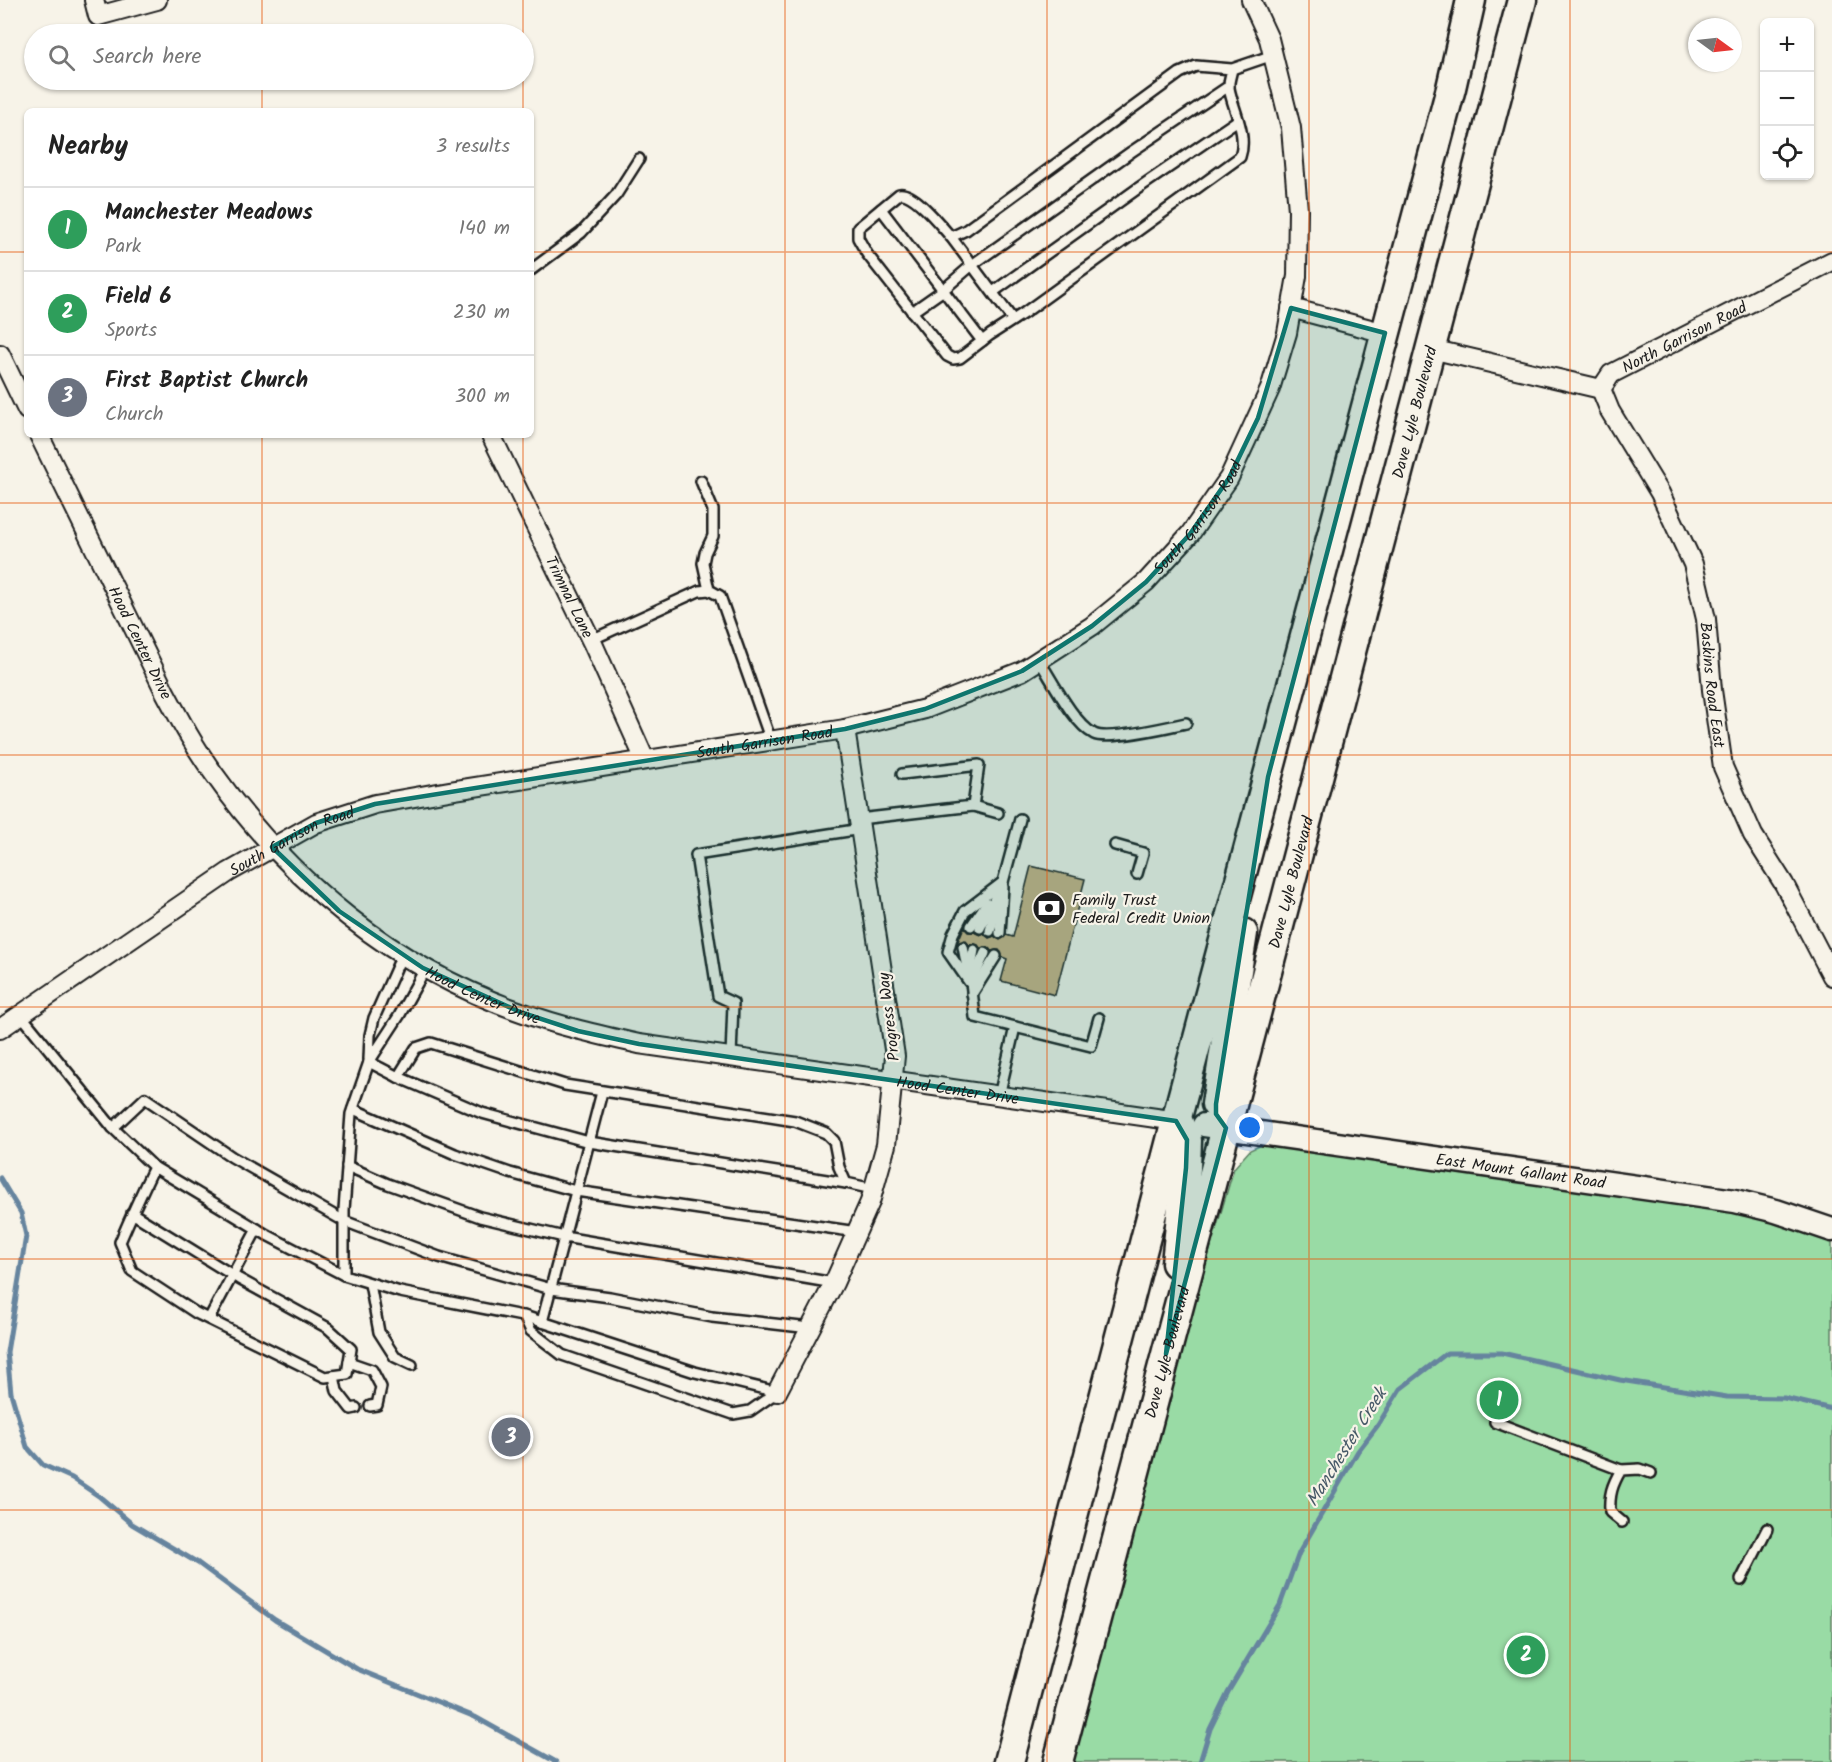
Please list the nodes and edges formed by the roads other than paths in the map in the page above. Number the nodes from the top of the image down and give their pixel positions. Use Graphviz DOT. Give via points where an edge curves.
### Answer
graph roads {
  1 [pos="94,0"];
  2 [pos="157,0"];
  3 [pos="1251,0"];
  4 [pos="1471,0"];
  5 [pos="1522,0"];
  6 [pos="1273,55"];
  7 [pos="1232,69"];
  8 [pos="1229,86"];
  9 [pos="1238,120"];
  10 [pos="639,159"];
  11 [pos="881,209"];
  12 [pos="951,237"];
  13 [pos="1832,261"];
  14 [pos="972,265"];
  15 [pos="534,268"];
  16 [pos="942,291"];
  17 [pos="993,292"];
  18 [pos="1291,308"];
  19 [pos="912,312"];
  20 [pos="1013,320"];
  21 [pos="1385,333"];
  22 [pos="982,341"];
  23 [pos="1431,349"];
  24 [pos="0,354"];
  25 [pos="1602,389"];
  26 [pos="24,404"];
  27 [pos="40,438"];
  28 [pos="492,438"];
  29 [pos="701,481"];
  30 [pos="709,590"];
  31 [pos="591,640"];
  32 [pos="1040,660"];
  33 [pos="1186,723"];
  34 [pos="845,729"];
  35 [pos="771,741"];
  36 [pos="645,760"];
  37 [pos="902,774"];
  38 [pos="1268,777"];
  39 [pos="973,806"];
  40 [pos="998,813"];
  41 [pos="1020,819"];
  42 [pos="860,824"];
  43 [pos="1115,845"];
  44 [pos="272,847"];
  45 [pos="1137,874"];
  46 [pos="1003,882"];
  47 [pos="975,927"];
  48 [pos="995,932"];
  49 [pos="963,947"];
  50 [pos="974,950"];
  51 [pos="985,953"];
  52 [pos="402,955"];
  53 [pos="996,956"];
  54 [pos="425,969"];
  55 [pos="1832,976"];
  56 [pos="971,989"];
  57 [pos="21,1015"];
  58 [pos="1099,1018"];
  59 [pos="1015,1027"];
  60 [pos="0,1029"];
  61 [pos="731,1057"];
  62 [pos="369,1062"];
  63 [pos="398,1077"];
  64 [pos="893,1081"];
  65 [pos="602,1092"];
  66 [pos="999,1096"];
  67 [pos="353,1109"];
  68 [pos="1176,1121"];
  69 [pos="1215,1127"];
  70 [pos="113,1128"];
  71 [pos="589,1142"];
  72 [pos="347,1166"];
  73 [pos="154,1167"];
  74 [pos="846,1183"];
  75 [pos="873,1189"];
  76 [pos="576,1191"];
  77 [pos="132,1213"];
  78 [pos="344,1221"];
  79 [pos="257,1229"];
  80 [pos="1832,1230"];
  81 [pos="857,1232"];
  82 [pos="564,1238"];
  83 [pos="234,1275"];
  84 [pos="344,1275"];
  85 [pos="834,1283"];
  86 [pos="370,1284"];
  87 [pos="551,1289"];
  88 [pos="524,1316"];
  89 [pos="213,1322"];
  90 [pos="542,1322"];
  91 [pos="810,1328"];
  92 [pos="1166,1354"];
  93 [pos="349,1362"];
  94 [pos="412,1365"];
  95 [pos="334,1376"];
  96 [pos="777,1392"];
  97 [pos="370,1406"];
  98 [pos="356,1408"];
  99 [pos="1495,1422"];
  100 [pos="1621,1470"];
  101 [pos="1651,1473"];
  102 [pos="1622,1522"];
  103 [pos="1767,1529"];
  104 [pos="1741,1581"];
  105 [pos="1010,1762"];
  106 [pos="1058,1762"];
  1 -- 2 [label="street" via="98,16"];
  3 -- 6 [label="street, South Garrison Road"];
  4 -- 21 [label="main road"];
  5 -- 23 [label="main road, Dave Lyle Boulevard"];
  6 -- 7 [label="lane"];
  6 -- 18 [label="street, South Garrison Road" via="1291,128 1298,210 1297,276"];
  7 -- 8 [label="lane"];
  7 -- 12 [label="lane" via="1196,66 1180,74"];
  8 -- 9 [label="lane"];
  8 -- 14 [label="lane"];
  9 -- 17 [label="lane"];
  9 -- 20 [label="lane" via="1240,157"];
  10 -- 15 [label="lane" via="616,195 581,233"];
  11 -- 12 [label="lane" via="904,193 915,199"];
  11 -- 16 [label="lane"];
  11 -- 19 [label="lane" via="858,228 858,238"];
  12 -- 14 [label="lane"];
  13 -- 25 [label="street, North Garrison Road" via="1611,374"];
  14 -- 16 [label="lane"];
  14 -- 17 [label="lane"];
  16 -- 19 [label="lane"];
  16 -- 22 [label="lane"];
  17 -- 20 [label="lane"];
  18 -- 21 [label="street"];
  18 -- 32 [label="street, South Garrison Road" via="1287,333 1258,418 1229,478 1190,534 1146,582 1092,626"];
  19 -- 22 [label="lane" via="953,359"];
  20 -- 22 [label="lane"];
  21 -- 38 [label="main road"];
  23 -- 25 [label="street"];
  23 -- 69 [label="main road, Dave Lyle Boulevard"];
  24 -- 26 [label="street"];
  25 -- 55 [label="street, Baskins Road East" via="1610,411 1660,493 1693,564 1706,619 1723,766 1754,835"];
  27 -- 44 [label="street, Hood Center Drive" via="187,732 219,782"];
  28 -- 31 [label="street, Trimnal Lane"];
  29 -- 30 [label="lane" via="713,510 712,536 703,563"];
  30 -- 31 [label="lane"];
  30 -- 35 [label="lane" via="720,596"];
  31 -- 36 [label="street, Trimnal Lane"];
  32 -- 33 [label="lane" via="1080,725 1096,735 1132,734"];
  32 -- 34 [label="street, South Garrison Road" via="1022,671 925,709"];
  34 -- 35 [label="street, South Garrison Road"];
  34 -- 42 [label="street, Progress Way"];
  35 -- 36 [label="street, South Garrison Road"];
  36 -- 44 [label="street, South Garrison Road" via="375,804 316,823"];
  37 -- 39 [label="lane" via="979,765"];
  38 -- 68 [label="main road"];
  38 -- 69 [label="main road" via="1216,1104 1220,1123"];
  39 -- 40 [label="lane"];
  39 -- 42 [label="lane"];
  41 -- 46 [label="lane"];
  42 -- 61 [label="lane" via="696,855 718,996 734,1003"];
  42 -- 64 [label="street, Progress Way" via="896,1056"];
  43 -- 45 [label="lane" via="1143,853"];
  44 -- 52 [label="street, Hood Center Drive" via="339,910"];
  44 -- 57 [label="street, South Garrison Road" via="229,872"];
  46 -- 47 [label="lane"];
  46 -- 48 [label="lane"];
  46 -- 56 [label="lane" via="965,912 953,934 948,952"];
  49 -- 56 [label="lane"];
  50 -- 56 [label="lane"];
  51 -- 56 [label="lane"];
  52 -- 54 [label="street, Hood Center Drive"];
  52 -- 62 [label="lane" via="374,1018"];
  53 -- 56 [label="lane"];
  54 -- 61 [label="street, Hood Center Drive" via="520,1012 578,1030 639,1044"];
  54 -- 62 [label="lane"];
  56 -- 59 [label="lane" via="975,1017"];
  57 -- 60 [label="street, South Garrison Road"];
  57 -- 70 [label="lane"];
  58 -- 59 [label="lane" via="1091,1046"];
  59 -- 66 [label="lane"];
  61 -- 64 [label="street, Hood Center Drive"];
  62 -- 63 [label="lane"];
  62 -- 67 [label="lane"];
  63 -- 65 [label="lane" via="416,1048 431,1043 565,1085"];
  63 -- 71 [label="lane" via="482,1113"];
  64 -- 66 [label="street, Hood Center Drive"];
  64 -- 75 [label="street, Progress Way" via="886,1145"];
  65 -- 71 [label="lane"];
  65 -- 74 [label="lane" via="795,1122 826,1133 834,1142"];
  66 -- 68 [label="street, Hood Center Drive"];
  67 -- 72 [label="lane"];
  67 -- 76 [label="lane" via="455,1154"];
  68 -- 69 [label="street, Hood Center Drive"];
  68 -- 92 [label="main road" via="1187,1140 1187,1158"];
  68 -- 105 [label="main road"];
  69 -- 80 [label="street, East Mount Gallant Road" via="1735,1201"];
  69 -- 92 [label="main road, Dave Lyle Boulevard"];
  70 -- 73 [label="lane"];
  70 -- 78 [label="lane" via="145,1098 232,1157"];
  71 -- 74 [label="lane"];
  71 -- 76 [label="lane"];
  72 -- 78 [label="lane"];
  72 -- 82 [label="lane" via="480,1217"];
  73 -- 77 [label="lane"];
  73 -- 79 [label="lane"];
  74 -- 75 [label="lane"];
  75 -- 81 [label="street, Progress Way"];
  76 -- 81 [label="lane"];
  76 -- 82 [label="lane"];
  77 -- 83 [label="lane"];
  77 -- 89 [label="lane" via="120,1242 132,1271"];
  78 -- 84 [label="lane"];
  78 -- 87 [label="lane" via="439,1257"];
  79 -- 83 [label="lane"];
  79 -- 84 [label="lane"];
  81 -- 85 [label="street, Progress Way"];
  82 -- 85 [label="lane"];
  82 -- 87 [label="lane"];
  83 -- 89 [label="lane"];
  83 -- 93 [label="lane" via="328,1328 351,1349"];
  84 -- 86 [label="lane"];
  85 -- 91 [label="street, Progress Way"];
  86 -- 88 [label="lane"];
  86 -- 94 [label="lane" via="379,1332 395,1357"];
  87 -- 90 [label="lane"];
  87 -- 91 [label="lane" via="712,1317"];
  88 -- 90 [label="lane"];
  88 -- 96 [label="lane" via="531,1331 562,1354 733,1414 750,1411"];
  89 -- 95 [label="lane" via="325,1377"];
  90 -- 96 [label="lane" via="695,1372"];
  91 -- 96 [label="street, Progress Way"];
  92 -- 106 [label="main road, Dave Lyle Boulevard"];
  93 -- 95 [label="lane" via="347,1374"];
  93 -- 97 [label="lane" via="372,1370 381,1387 376,1404"];
  95 -- 98 [label="lane" via="337,1391 351,1409"];
  99 -- 100 [label="lane"];
  100 -- 101 [label="lane"];
  100 -- 102 [label="lane" via="1609,1497 1610,1512"];
  103 -- 104 [label="lane"];
}
